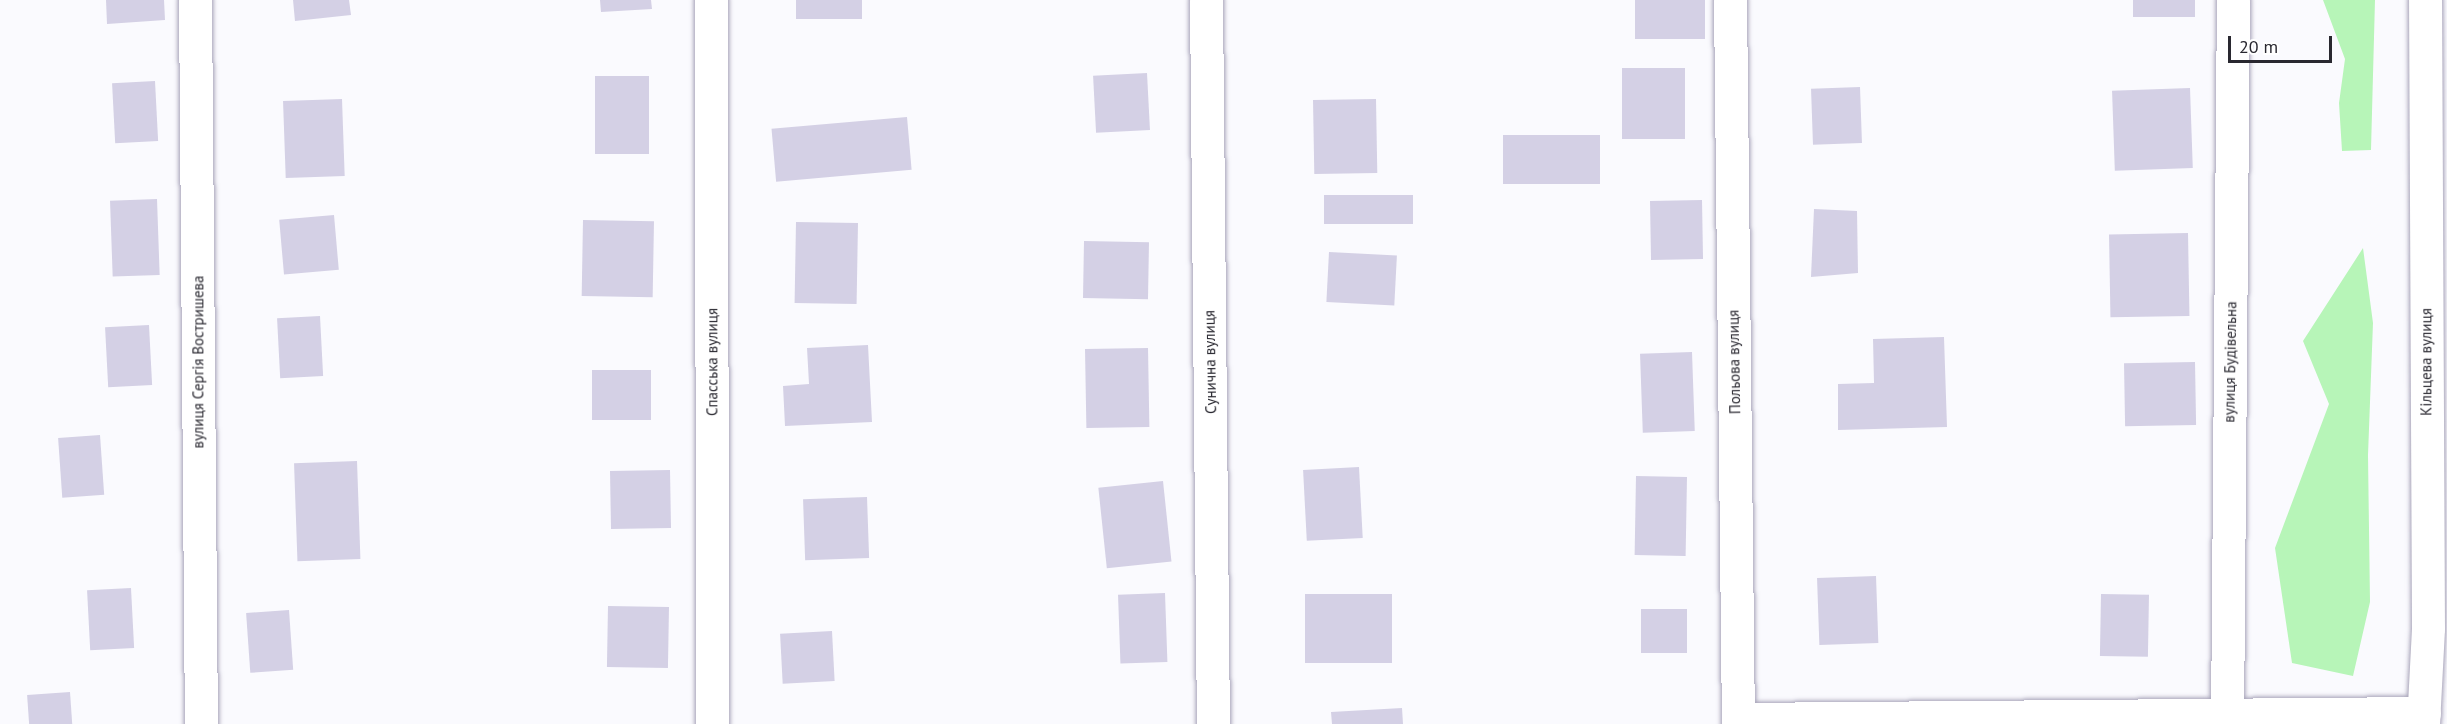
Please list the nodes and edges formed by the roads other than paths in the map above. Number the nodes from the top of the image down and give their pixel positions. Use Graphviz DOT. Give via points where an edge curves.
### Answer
graph roads {
  1 [pos="195,0"];
  2 [pos="711,0"];
  3 [pos="1206,0"];
  4 [pos="1730,0"];
  5 [pos="2233,0"];
  6 [pos="2425,0"];
  7 [pos="2436,154"];
  8 [pos="2227,719"];
  9 [pos="2423,719"];
  10 [pos="1738,721"];
  11 [pos="201,724"];
  12 [pos="712,724"];
  13 [pos="1213,724"];
  1 -- 11 [label="street, вулиця Сергія Востришева"];
  2 -- 12 [label="street, Спасська вулиця"];
  3 -- 13 [label="street, Сунична вулиця"];
  4 -- 10 [label="street, Польова вулиця"];
  5 -- 8 [label="street, вулиця Будівельна"];
  6 -- 7 [label="street, Кільцева вулиця"];
  7 -- 9 [label="street, Кільцева вулиця"];
  8 -- 9 [label="street"];
  8 -- 10 [label="street"];
}
